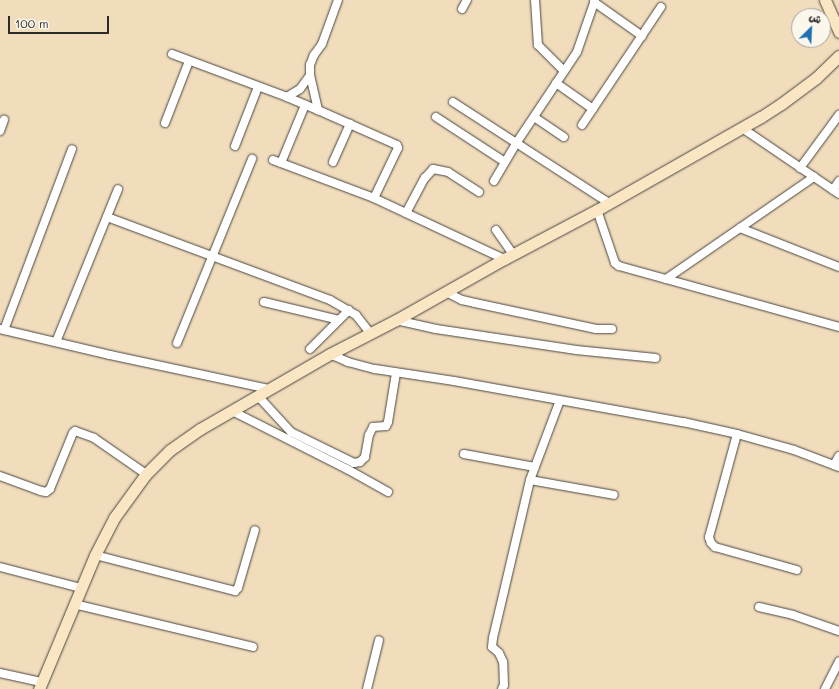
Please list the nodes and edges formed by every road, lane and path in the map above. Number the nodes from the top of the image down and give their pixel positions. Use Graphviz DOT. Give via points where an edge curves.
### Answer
graph roads {
  1 [pos="338,0"];
  2 [pos="467,0"];
  3 [pos="535,0"];
  4 [pos="825,0"];
  5 [pos="594,1"];
  6 [pos="661,8"];
  7 [pos="462,9"];
  8 [pos="839,32"];
  9 [pos="642,36"];
  10 [pos="172,54"];
  11 [pos="839,56"];
  12 [pos="189,61"];
  13 [pos="564,71"];
  14 [pos="310,75"];
  15 [pos="556,83"];
  16 [pos="258,87"];
  17 [pos="287,97"];
  18 [pos="453,102"];
  19 [pos="305,104"];
  20 [pos="593,109"];
  21 [pos="318,110"];
  22 [pos="839,115"];
  23 [pos="534,116"];
  24 [pos="436,117"];
  25 [pos="4,120"];
  26 [pos="165,123"];
  27 [pos="350,124"];
  28 [pos="582,125"];
  29 [pos="742,128"];
  30 [pos="0,131"];
  31 [pos="564,137"];
  32 [pos="517,142"];
  33 [pos="235,146"];
  34 [pos="72,149"];
  35 [pos="252,160"];
  36 [pos="333,162"];
  37 [pos="505,162"];
  38 [pos="800,168"];
  39 [pos="814,177"];
  40 [pos="494,181"];
  41 [pos="839,181"];
  42 [pos="118,189"];
  43 [pos="479,192"];
  44 [pos="836,192"];
  45 [pos="374,198"];
  46 [pos="609,203"];
  47 [pos="596,210"];
  48 [pos="406,213"];
  49 [pos="107,217"];
  50 [pos="740,228"];
  51 [pos="496,230"];
  52 [pos="212,255"];
  53 [pos="508,257"];
  54 [pos="839,267"];
  55 [pos="666,279"];
  56 [pos="446,292"];
  57 [pos="264,302"];
  58 [pos="349,310"];
  59 [pos="339,320"];
  60 [pos="396,320"];
  61 [pos="839,327"];
  62 [pos="2,329"];
  63 [pos="612,329"];
  64 [pos="370,333"];
  65 [pos="56,342"];
  66 [pos="177,343"];
  67 [pos="310,349"];
  68 [pos="330,354"];
  69 [pos="656,358"];
  70 [pos="396,373"];
  71 [pos="268,389"];
  72 [pos="258,396"];
  73 [pos="560,400"];
  74 [pos="232,411"];
  75 [pos="737,434"];
  76 [pos="464,454"];
  77 [pos="839,456"];
  78 [pos="836,466"];
  79 [pos="535,467"];
  80 [pos="146,474"];
  81 [pos="0,476"];
  82 [pos="530,480"];
  83 [pos="388,492"];
  84 [pos="614,495"];
  85 [pos="255,530"];
  86 [pos="95,555"];
  87 [pos="0,567"];
  88 [pos="797,570"];
  89 [pos="81,588"];
  90 [pos="74,604"];
  91 [pos="759,607"];
  92 [pos="839,630"];
  93 [pos="379,640"];
  94 [pos="253,646"];
  95 [pos="838,666"];
  96 [pos="0,673"];
  97 [pos="40,686"];
  98 [pos="367,689"];
  99 [pos="502,689"];
  100 [pos="825,689"];
  1 -- 14 [label="street" via="322,44 310,65"];
  2 -- 7 [label="street"];
  3 -- 13 [label="street" via="538,45"];
  4 -- 8 [label="main road"];
  5 -- 9 [label="street"];
  5 -- 13 [label="street" via="580,46"];
  6 -- 9 [label="street"];
  9 -- 20 [label="street"];
  10 -- 12 [label="street"];
  11 -- 29 [label="main road" via="816,78 781,104"];
  12 -- 16 [label="street"];
  12 -- 26 [label="street"];
  13 -- 15 [label="street"];
  14 -- 17 [label="street" via="300,89"];
  14 -- 21 [label="street"];
  15 -- 20 [label="street"];
  15 -- 23 [label="street"];
  16 -- 17 [label="street"];
  16 -- 33 [label="street"];
  17 -- 19 [label="street"];
  18 -- 32 [label="street"];
  19 -- 21 [label="street"];
  19 -- 45 [label="street" via="277,162"];
  20 -- 28 [label="street"];
  21 -- 27 [label="street"];
  22 -- 38 [label="street"];
  23 -- 31 [label="street"];
  23 -- 32 [label="street"];
  24 -- 37 [label="street"];
  25 -- 30 [label="street"];
  27 -- 36 [label="street"];
  27 -- 45 [label="street" via="395,143 398,148"];
  29 -- 38 [label="street"];
  29 -- 46 [label="main road"];
  32 -- 37 [label="street"];
  32 -- 46 [label="street"];
  34 -- 62 [label="street"];
  35 -- 52 [label="street"];
  37 -- 40 [label="street"];
  38 -- 39 [label="street"];
  39 -- 44 [label="street"];
  39 -- 50 [label="street"];
  41 -- 44 [label="street"];
  42 -- 49 [label="street"];
  43 -- 48 [label="street" via="448,172 433,169 425,178"];
  45 -- 48 [label="street"];
  46 -- 47 [label="main road"];
  47 -- 53 [label="main road"];
  47 -- 55 [label="street" via="616,264"];
  48 -- 53 [label="street"];
  49 -- 52 [label="street"];
  49 -- 65 [label="street"];
  50 -- 54 [label="street"];
  50 -- 55 [label="street"];
  51 -- 53 [label="street"];
  52 -- 58 [label="street" via="323,297"];
  52 -- 66 [label="street"];
  53 -- 56 [label="main road"];
  55 -- 61 [label="street"];
  56 -- 60 [label="main road"];
  56 -- 63 [label="street" via="475,303 596,329"];
  57 -- 59 [label="street"];
  58 -- 59 [label="street"];
  58 -- 64 [label="street" via="361,320"];
  59 -- 67 [label="street"];
  60 -- 64 [label="main road"];
  60 -- 69 [label="street" via="436,329 576,350"];
  62 -- 65 [label="street"];
  64 -- 68 [label="main road"];
  65 -- 71 [label="street"];
  68 -- 70 [label="street" via="363,367"];
  68 -- 71 [label="main road"];
  70 -- 72 [label="street" via="388,422 386,426 373,427 365,457 354,463 291,432"];
  70 -- 73 [label="street"];
  71 -- 72 [label="main road"];
  72 -- 74 [label="main road"];
  73 -- 75 [label="street"];
  73 -- 79 [label="street"];
  74 -- 80 [label="main road" via="170,450"];
  74 -- 83 [label="street"];
  75 -- 78 [label="street" via="794,450"];
  75 -- 88 [label="street" via="709,537 711,543"];
  76 -- 79 [label="street"];
  77 -- 78 [label="street"];
  79 -- 82 [label="street"];
  80 -- 81 [label="street" via="94,438 76,431 50,489 46,492"];
  80 -- 86 [label="main road" via="114,518"];
  82 -- 84 [label="street"];
  82 -- 99 [label="street" via="493,638 492,647 504,662"];
  85 -- 86 [label="street" via="235,591"];
  86 -- 89 [label="main road"];
  87 -- 89 [label="street"];
  89 -- 90 [label="main road"];
  90 -- 94 [label="street"];
  90 -- 97 [label="main road"];
  91 -- 92 [label="street"];
  93 -- 98 [label="street"];
  95 -- 100 [label="street"];
  96 -- 97 [label="street"];
}
